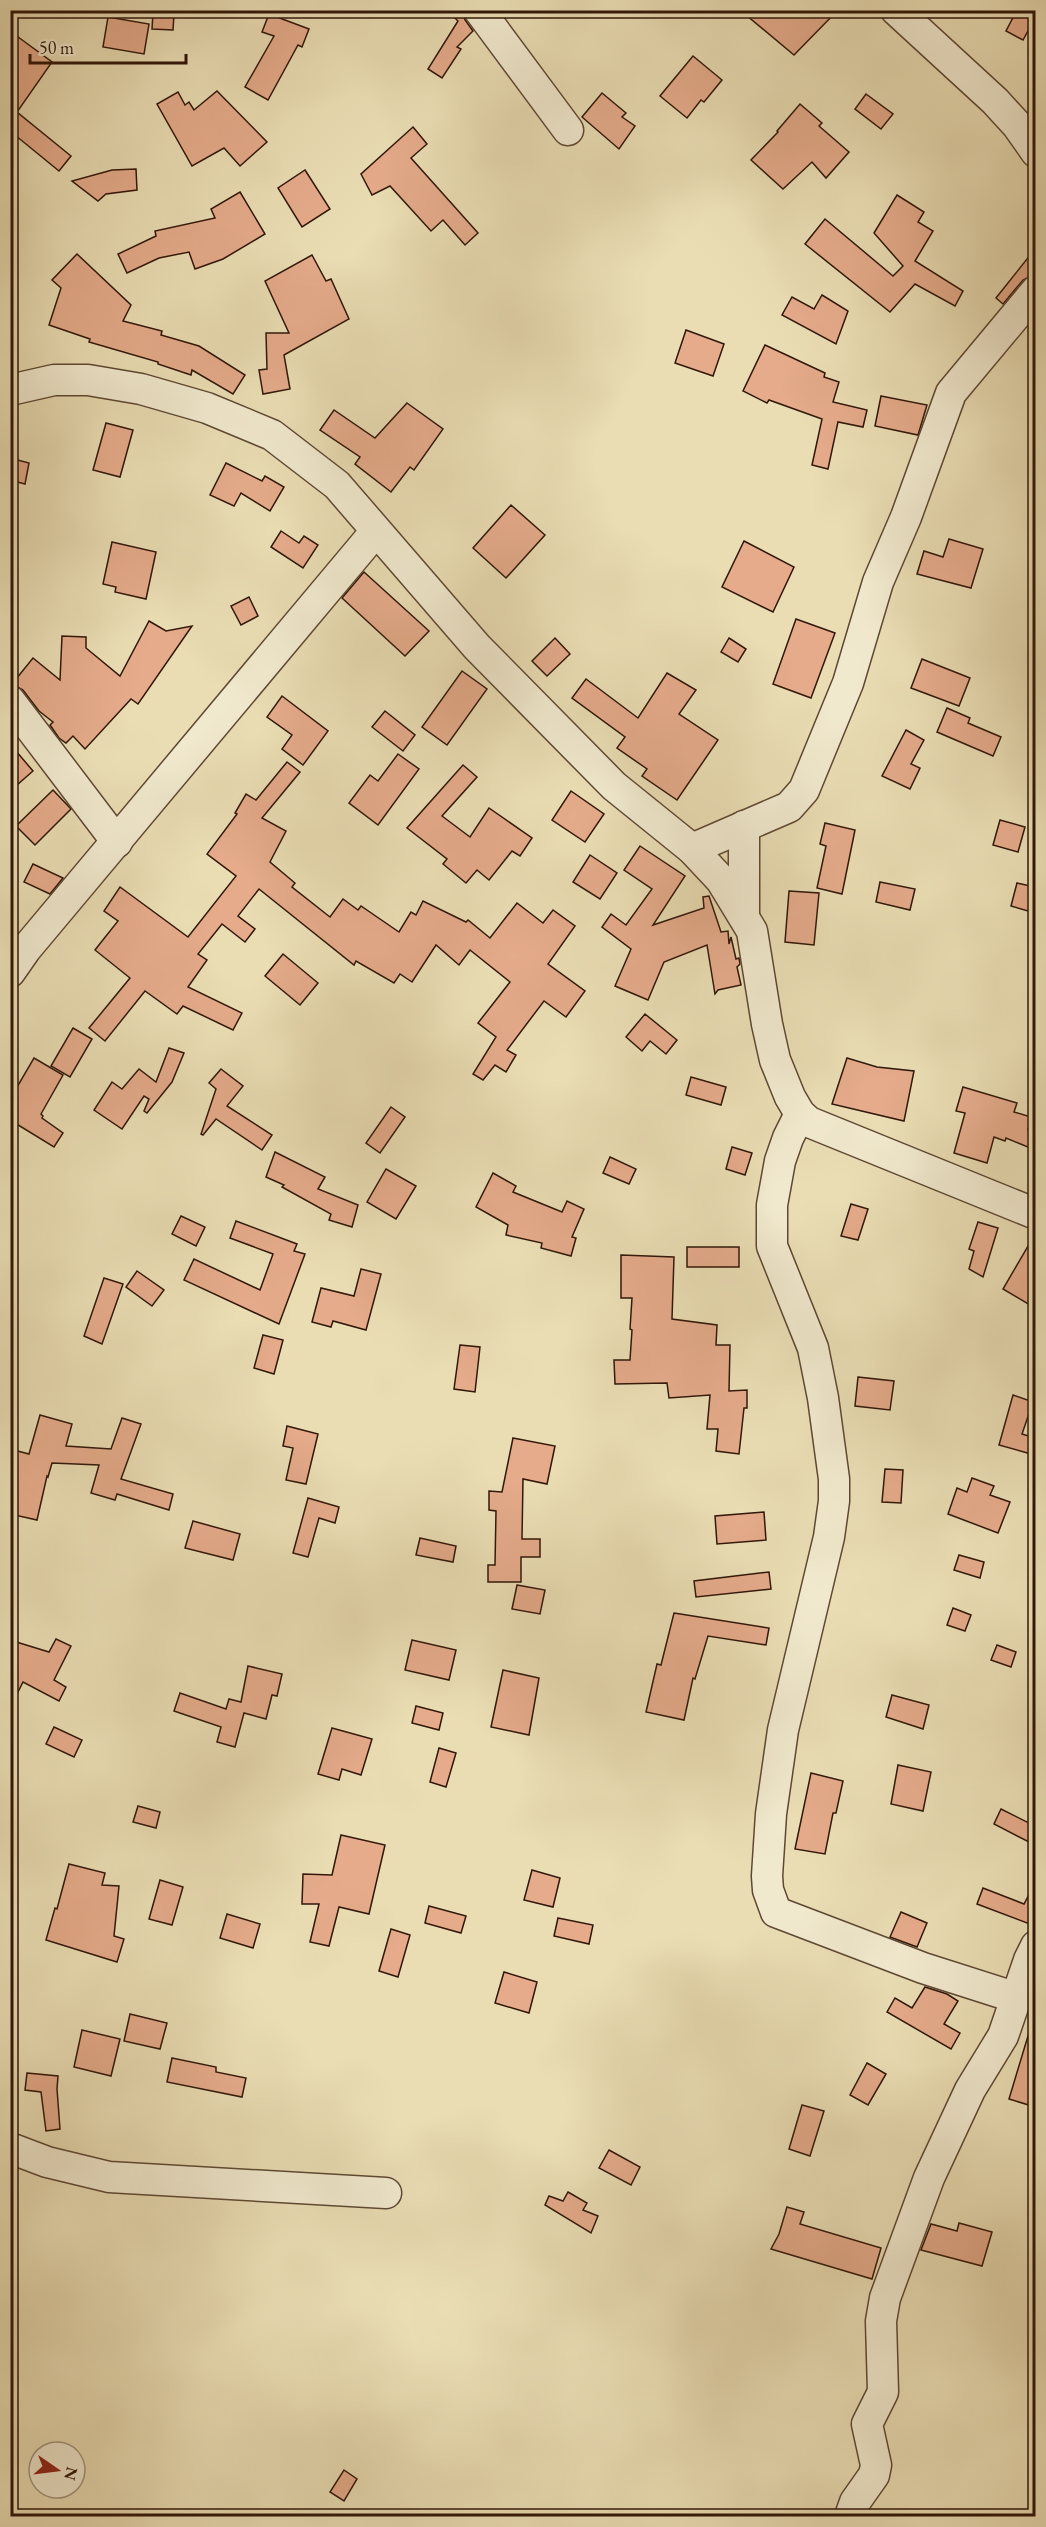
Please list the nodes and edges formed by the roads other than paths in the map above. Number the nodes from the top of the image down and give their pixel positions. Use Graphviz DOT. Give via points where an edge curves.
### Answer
graph roads {
  1 [pos="479,10"];
  2 [pos="896,10"];
  3 [pos="568,130"];
  4 [pos="1035,152"];
  5 [pos="1035,291"];
  6 [pos="10,390"];
  7 [pos="376,531"];
  8 [pos="10,700"];
  9 [pos="744,826"];
  10 [pos="117,842"];
  11 [pos="693,849"];
  12 [pos="744,915"];
  13 [pos="10,972"];
  14 [pos="800,1114"];
  15 [pos="1035,1214"];
  16 [pos="1035,1946"];
  17 [pos="1017,1998"];
  18 [pos="10,2148"];
  19 [pos="386,2193"];
  20 [pos="850,2517"];
  1 -- 3 [label="street"];
  2 -- 4 [label="street" via="994,101"];
  5 -- 9 [label="street" via="951,393 906,518 878,582 848,683 808,783 789,807"];
  6 -- 7 [label="street" via="54,380 88,380 141,388 207,408 272,435 337,485"];
  7 -- 10 [label="street"];
  7 -- 11 [label="street" via="477,646 614,786"];
  8 -- 10 [label="street"];
  9 -- 11 [label="street"];
  9 -- 12 [label="street"];
  10 -- 13 [label="street"];
  11 -- 12 [label="street" via="721,880"];
  12 -- 14 [label="street" via="752,931 775,1060"];
  14 -- 15 [label="street" via="809,1122"];
  14 -- 17 [label="street" via="780,1161 772,1205 772,1246 813,1348 834,1501 783,1730 771,1814 767,1876 770,1899 776,1912 923,1968"];
  16 -- 17 [label="street"];
  17 -- 20 [label="street" via="1003,2036 970,2090 939,2154 885,2298 881,2321 883,2392 867,2424 876,2465"];
  18 -- 19 [label="street" via="47,2162 109,2176"];
}
